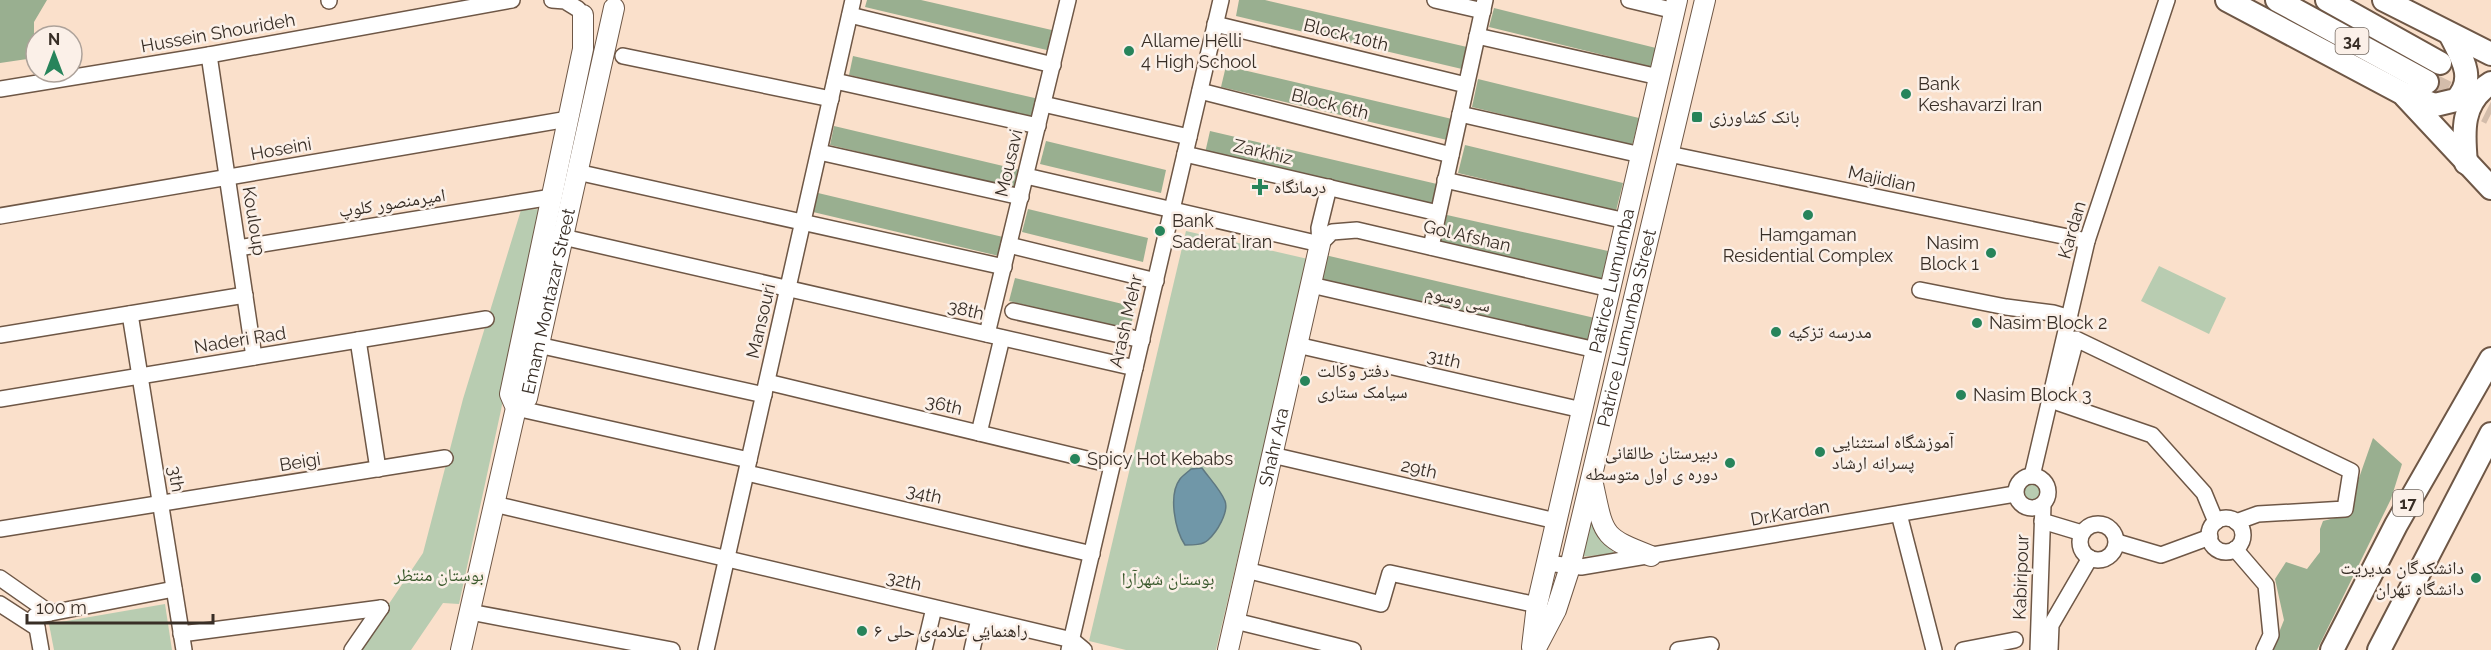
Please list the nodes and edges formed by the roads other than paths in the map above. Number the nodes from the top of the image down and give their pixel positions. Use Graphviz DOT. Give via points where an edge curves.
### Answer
graph roads {
  1 [pos="512,0"];
  2 [pos="552,0"];
  3 [pos="1068,0"];
  4 [pos="1435,0"];
  5 [pos="1629,0"];
  6 [pos="1705,0"];
  7 [pos="2167,0"];
  8 [pos="2227,0"];
  9 [pos="2277,0"];
  10 [pos="2326,0"];
  11 [pos="2384,0"];
  12 [pos="1217,1"];
  13 [pos="615,2"];
  14 [pos="1484,5"];
  15 [pos="1676,5"];
  16 [pos="579,8"];
  17 [pos="851,8"];
  18 [pos="1215,24"];
  19 [pos="2450,34"];
  20 [pos="1477,36"];
  21 [pos="2491,54"];
  22 [pos="209,55"];
  23 [pos="623,56"];
  24 [pos="2440,63"];
  25 [pos="1053,64"];
  26 [pos="1659,77"];
  27 [pos="835,81"];
  28 [pos="2427,82"];
  29 [pos="2491,82"];
  30 [pos="1467,85"];
  31 [pos="0,89"];
  32 [pos="1200,91"];
  33 [pos="2402,93"];
  34 [pos="831,99"];
  35 [pos="1043,104"];
  36 [pos="1460,114"];
  37 [pos="568,119"];
  38 [pos="1038,126"];
  39 [pos="1189,137"];
  40 [pos="819,152"];
  41 [pos="1185,154"];
  42 [pos="1669,154"];
  43 [pos="1451,155"];
  44 [pos="1641,155"];
  45 [pos="2466,163"];
  46 [pos="577,172"];
  47 [pos="1026,176"];
  48 [pos="227,178"];
  49 [pos="1445,180"];
  50 [pos="1329,188"];
  51 [pos="2491,188"];
  52 [pos="552,196"];
  53 [pos="1021,197"];
  54 [pos="1172,210"];
  55 [pos="1438,213"];
  56 [pos="0,216"];
  57 [pos="1626,221"];
  58 [pos="803,223"];
  59 [pos="563,237"];
  60 [pos="2087,241"];
  61 [pos="1320,244"];
  62 [pos="1010,245"];
  63 [pos="1431,247"];
  64 [pos="238,248"];
  65 [pos="1004,267"];
  66 [pos="1155,281"];
  67 [pos="1311,285"];
  68 [pos="788,289"];
  69 [pos="1610,289"];
  70 [pos="1920,290"];
  71 [pos="245,295"];
  72 [pos="1013,311"];
  73 [pos="130,314"];
  74 [pos="2070,318"];
  75 [pos="486,319"];
  76 [pos="0,334"];
  77 [pos="987,334"];
  78 [pos="1002,338"];
  79 [pos="358,340"];
  80 [pos="1142,340"];
  81 [pos="538,345"];
  82 [pos="1297,345"];
  83 [pos="1596,350"];
  84 [pos="254,357"];
  85 [pos="2491,359"];
  86 [pos="1135,368"];
  87 [pos="1590,373"];
  88 [pos="140,376"];
  89 [pos="1615,379"];
  90 [pos="765,388"];
  91 [pos="0,399"];
  92 [pos="516,408"];
  93 [pos="1582,410"];
  94 [pos="979,433"];
  95 [pos="2491,434"];
  96 [pos="1272,455"];
  97 [pos="445,459"];
  98 [pos="1112,465"];
  99 [pos="748,466"];
  100 [pos="378,469"];
  101 [pos="2032,476"];
  102 [pos="1591,478"];
  103 [pos="2015,494"];
  104 [pos="161,504"];
  105 [pos="495,504"];
  106 [pos="2043,505"];
  107 [pos="1899,514"];
  108 [pos="1556,521"];
  109 [pos="2042,521"];
  110 [pos="2216,522"];
  111 [pos="2236,522"];
  112 [pos="0,529"];
  113 [pos="2082,534"];
  114 [pos="2210,537"];
  115 [pos="2116,542"];
  116 [pos="2235,549"];
  117 [pos="1092,554"];
  118 [pos="1651,556"];
  119 [pos="2090,558"];
  120 [pos="727,559"];
  121 [pos="1546,563"];
  122 [pos="1570,567"];
  123 [pos="1246,570"];
  124 [pos="0,578"];
  125 [pos="174,589"];
  126 [pos="0,604"];
  127 [pos="1537,605"];
  128 [pos="934,608"];
  129 [pos="470,612"];
  130 [pos="50,613"];
  131 [pos="979,619"];
  132 [pos="1234,621"];
  133 [pos="36,622"];
  134 [pos="181,634"];
  135 [pos="2015,640"];
  136 [pos="1711,645"];
  137 [pos="1075,647"];
  138 [pos="40,650"];
  139 [pos="184,650"];
  140 [pos="352,650"];
  141 [pos="461,650"];
  142 [pos="672,650"];
  143 [pos="706,650"];
  144 [pos="924,650"];
  145 [pos="972,650"];
  146 [pos="1228,650"];
  147 [pos="1353,650"];
  148 [pos="1533,650"];
  149 [pos="1678,650"];
  150 [pos="1935,650"];
  151 [pos="1963,650"];
  152 [pos="2038,650"];
  153 [pos="2049,650"];
  154 [pos="2264,650"];
  155 [pos="2332,650"];
  156 [pos="2379,650"];
  1 -- 22 [label="street, Hussein Shourideh"];
  2 -- 16 [label="street"];
  3 -- 25 [label="street, Mousavi"];
  4 -- 14 [label="street"];
  5 -- 15 [label="street"];
  6 -- 42 [label="main road, Patrice Lumumba Street"];
  7 -- 60 [label="street, Kardan"];
  8 -- 33 [label="highway"];
  9 -- 28 [label="highway, 34"];
  10 -- 24 [label="highway, 34"];
  11 -- 19 [label="highway"];
  12 -- 18 [label="street, Arash Mehr"];
  13 -- 16 [label="main road" via="610,15 597,21"];
  13 -- 46 [label="main road, Emam Montazar Street"];
  14 -- 20 [label="street"];
  15 -- 26 [label="main road, Patrice Lumumba"];
  16 -- 37 [label="main road, Emam Montazar Street" via="583,49"];
  17 -- 25 [label="street"];
  17 -- 27 [label="street, Mansouri"];
  18 -- 30 [label="street, Block 10th"];
  18 -- 32 [label="street, Arash Mehr"];
  19 -- 21 [label="highway"];
  19 -- 33 [label="highway" via="2466,69 2466,86 2461,96 2451,103 2435,105"];
  20 -- 26 [label="street"];
  20 -- 30 [label="street"];
  22 -- 31 [label="street, Hussein Shourideh"];
  22 -- 48 [label="street, Kouloup"];
  23 -- 34 [label="street"];
  25 -- 35 [label="street, Mousavi"];
  26 -- 44 [label="main road, Patrice Lumumba"];
  27 -- 34 [label="street, Mansouri"];
  27 -- 38 [label="street"];
  29 -- 45 [label="highway" via="2469,105 2464,119"];
  30 -- 36 [label="street"];
  32 -- 39 [label="street, Arash Mehr"];
  32 -- 43 [label="street, Block 6th"];
  33 -- 45 [label="highway"];
  34 -- 40 [label="street, Mansouri"];
  35 -- 38 [label="street, Mousavi"];
  35 -- 39 [label="street"];
  36 -- 43 [label="street"];
  36 -- 44 [label="street"];
  37 -- 48 [label="street, Hoseini"];
  37 -- 52 [label="main road, Emam Montazar Street"];
  38 -- 47 [label="street, Mousavi"];
  39 -- 41 [label="street, Arash Mehr"];
  40 -- 53 [label="street"];
  40 -- 58 [label="street, Mansouri"];
  41 -- 50 [label="street, Zarkhiz"];
  41 -- 54 [label="street, Arash Mehr"];
  42 -- 60 [label="street, Majidian"];
  42 -- 89 [label="main road, Patrice Lumumba Street"];
  43 -- 49 [label="street"];
  44 -- 57 [label="main road, Patrice Lumumba"];
  45 -- 51 [label="highway"];
  46 -- 58 [label="street"];
  46 -- 59 [label="main road, Emam Montazar Street"];
  47 -- 53 [label="street, Mousavi"];
  47 -- 54 [label="street"];
  48 -- 56 [label="street, Hoseini"];
  48 -- 64 [label="street, Kouloup"];
  49 -- 55 [label="street"];
  49 -- 57 [label="street"];
  50 -- 55 [label="street, Zarkhiz"];
  50 -- 61 [label="street" via="1319,228"];
  52 -- 64 [label="street, امیرمنصور کلوپ"];
  52 -- 92 [label="main road, Emam Montazar Street" via="510,394"];
  53 -- 62 [label="street, Mousavi"];
  54 -- 61 [label="street"];
  54 -- 66 [label="street, Arash Mehr"];
  55 -- 63 [label="street"];
  57 -- 69 [label="main road, Patrice Lumumba"];
  58 -- 65 [label="street"];
  58 -- 68 [label="street, Mansouri"];
  59 -- 68 [label="street, 38th"];
  59 -- 81 [label="main road, Emam Montazar Street"];
  60 -- 74 [label="street, Kardan"];
  61 -- 63 [label="street, Gol Afshan" via="1332,232 1350,229"];
  61 -- 67 [label="main road, Shahr Ara"];
  62 -- 65 [label="street, Mousavi"];
  62 -- 66 [label="street"];
  63 -- 69 [label="street, Gol Afshan"];
  64 -- 71 [label="street, Kouloup"];
  65 -- 77 [label="street, Mousavi"];
  66 -- 80 [label="street, Arash Mehr"];
  67 -- 82 [label="main road, Shahr Ara"];
  67 -- 83 [label="street, سی وسوم"];
  68 -- 77 [label="street, 38th"];
  68 -- 90 [label="street, Mansouri"];
  69 -- 83 [label="main road, Patrice Lumumba"];
  70 -- 74 [label="street"];
  71 -- 73 [label="street"];
  71 -- 84 [label="street, Kouloup"];
  72 -- 80 [label="street"];
  73 -- 76 [label="street"];
  73 -- 88 [label="street, 3th"];
  74 -- 101 [label="street, Kardan"];
  75 -- 79 [label="street, Naderi Rad"];
  77 -- 78 [label="street, 38th"];
  78 -- 86 [label="street, 38th"];
  78 -- 94 [label="street"];
  79 -- 84 [label="street, Naderi Rad"];
  79 -- 100 [label="street"];
  80 -- 86 [label="street, Arash Mehr"];
  81 -- 90 [label="street, 36th"];
  81 -- 92 [label="main road, Emam Montazar Street" via="527,398"];
  82 -- 93 [label="street, 31th"];
  82 -- 96 [label="main road, Shahr Ara"];
  83 -- 87 [label="main road, Patrice Lumumba"];
  84 -- 88 [label="street, Naderi Rad"];
  85 -- 155 [label="highway, 17" via="2396,525"];
  86 -- 98 [label="street, Arash Mehr"];
  87 -- 89 [label="main road" via="1596,392 1604,394"];
  87 -- 93 [label="main road, Patrice Lumumba"];
  88 -- 91 [label="street, Naderi Rad"];
  88 -- 104 [label="street, 3th"];
  89 -- 102 [label="main road, Patrice Lumumba Street"];
  90 -- 94 [label="street, 36th"];
  90 -- 99 [label="street, Mansouri"];
  92 -- 99 [label="street, 34th"];
  92 -- 105 [label="main road"];
  93 -- 108 [label="main road, Patrice Lumumba"];
  94 -- 98 [label="street, 36th"];
  95 -- 156 [label="highway, 17"];
  96 -- 108 [label="street, 29th"];
  96 -- 123 [label="main road, Shahr Ara"];
  97 -- 100 [label="street, Beigi"];
  98 -- 117 [label="street, Arash Mehr"];
  99 -- 117 [label="street, 34th"];
  99 -- 120 [label="street, Mansouri"];
  100 -- 104 [label="street, Beigi"];
  101 -- 103 [label="street" via="2022,479"];
  101 -- 106 [label="street" via="2046,484 2048,495"];
  102 -- 118 [label="main road" via="1609,536 1620,545"];
  102 -- 122 [label="main road, Patrice Lumumba Street"];
  103 -- 106 [label="street" via="2023,507 2034,509"];
  103 -- 107 [label="street, Dr.Kardan"];
  104 -- 112 [label="street, Beigi"];
  104 -- 125 [label="street, 3th"];
  105 -- 120 [label="street, 32th"];
  105 -- 129 [label="main road"];
  106 -- 109 [label="street, Kabiripour"];
  107 -- 118 [label="street, Dr.Kardan"];
  107 -- 150 [label="street"];
  108 -- 121 [label="main road, Patrice Lumumba"];
  109 -- 113 [label="street"];
  109 -- 152 [label="street, Kabiripour"];
  110 -- 111 [label="street" via="2226,518"];
  110 -- 111 [label="street" via="2204,493 2152,435 2059,403 2076,339 2351,471 2345,509 2258,514"];
  110 -- 114 [label="street"];
  111 -- 116 [label="street" via="2243,536"];
  113 -- 115 [label="street" via="2090,525 2102,524 2112,530"];
  113 -- 119 [label="street" via="2082,550"];
  114 -- 115 [label="street" via="2161,555"];
  114 -- 116 [label="street" via="2219,550"];
  115 -- 119 [label="street" via="2108,557"];
  116 -- 154 [label="street" via="2266,585 2271,635"];
  117 -- 137 [label="street, Arash Mehr"];
  118 -- 122 [label="street, Dr.Kardan"];
  119 -- 153 [label="street" via="2050,625"];
  120 -- 128 [label="street, 32th"];
  120 -- 143 [label="street, Mansouri"];
  121 -- 122 [label="street, Dr.Kardan"];
  121 -- 127 [label="main road, Patrice Lumumba"];
  122 -- 148 [label="main road, Patrice Lumumba Street" via="1556,610"];
  123 -- 127 [label="street" via="1374,602 1390,573"];
  123 -- 132 [label="main road, Shahr Ara"];
  124 -- 130 [label="street"];
  125 -- 130 [label="street"];
  125 -- 134 [label="street, 3th"];
  126 -- 133 [label="street"];
  127 -- 148 [label="main road, Patrice Lumumba"];
  128 -- 131 [label="street, 32th"];
  128 -- 144 [label="street"];
  129 -- 141 [label="main road"];
  129 -- 142 [label="street"];
  130 -- 133 [label="street"];
  131 -- 137 [label="street, 32th"];
  131 -- 145 [label="street"];
  132 -- 146 [label="main road, Shahr Ara"];
  132 -- 147 [label="street"];
  133 -- 138 [label="street"];
  134 -- 139 [label="street, 3th"];
  134 -- 140 [label="street" via="381,608"];
  135 -- 151 [label="street"];
  136 -- 149 [label="street"];
}
